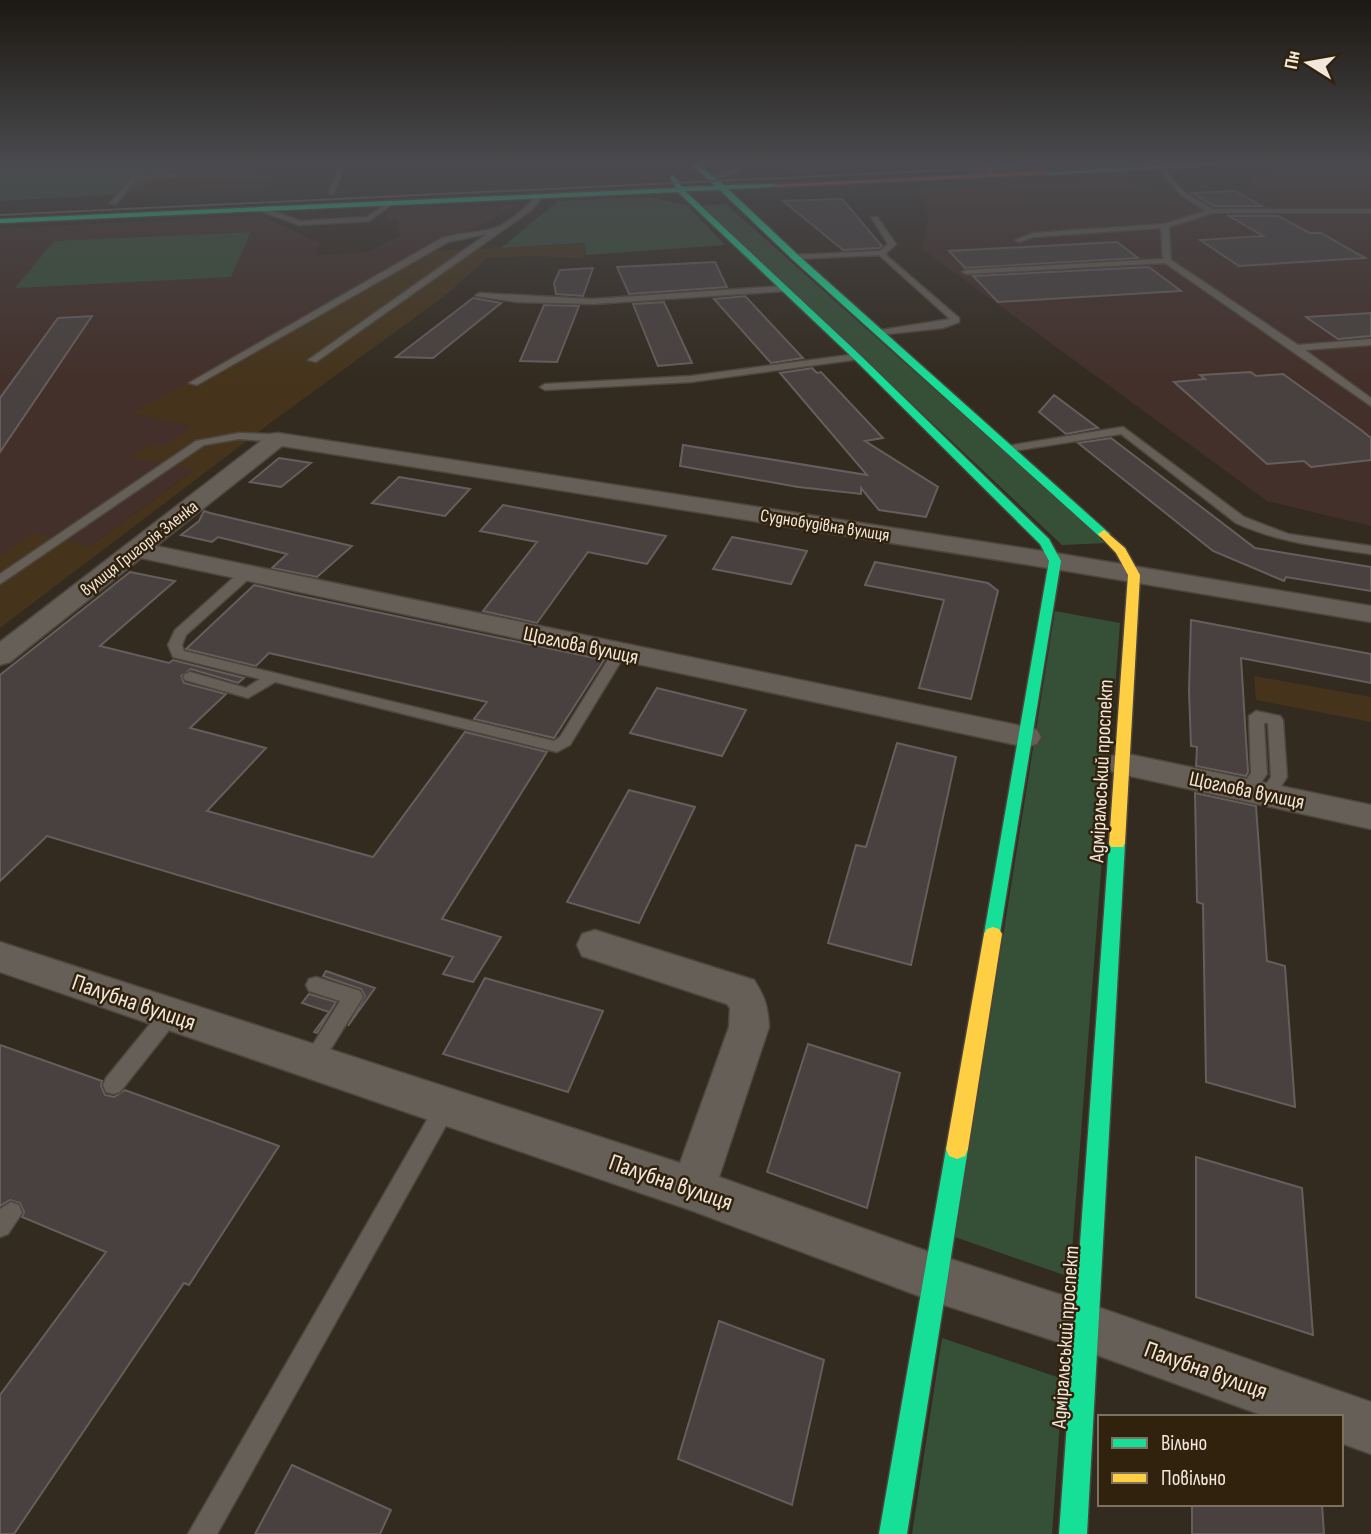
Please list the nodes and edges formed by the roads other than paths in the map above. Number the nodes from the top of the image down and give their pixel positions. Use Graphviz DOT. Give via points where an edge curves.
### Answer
graph roads {
  1 [pos="460,236"];
  2 [pos="489,236"];
  3 [pos="728,236"];
  4 [pos="773,236"];
  5 [pos="886,236"];
  6 [pos="1031,236"];
  7 [pos="1166,236"];
  8 [pos="1019,240"];
  9 [pos="882,253"];
  10 [pos="795,257"];
  11 [pos="1167,261"];
  12 [pos="966,272"];
  13 [pos="783,289"];
  14 [pos="479,296"];
  15 [pos="881,333"];
  16 [pos="1371,342"];
  17 [pos="1296,348"];
  18 [pos="857,357"];
  19 [pos="313,360"];
  20 [pos="194,383"];
  21 [pos="545,387"];
  22 [pos="1371,403"];
  23 [pos="278,439"];
  24 [pos="1007,449"];
  25 [pos="137,550"];
  26 [pos="1371,550"];
  27 [pos="1055,561"];
  28 [pos="247,573"];
  29 [pos="1134,575"];
  30 [pos="0,580"];
  31 [pos="1371,614"];
  32 [pos="620,653"];
  33 [pos="0,656"];
  34 [pos="190,677"];
  35 [pos="273,677"];
  36 [pos="1026,737"];
  37 [pos="1123,764"];
  38 [pos="1371,817"];
  39 [pos="595,944"];
  40 [pos="0,957"];
  41 [pos="316,985"];
  42 [pos="170,1014"];
  43 [pos="312,1062"];
  44 [pos="113,1085"];
  45 [pos="446,1106"];
  46 [pos="693,1189"];
  47 [pos="935,1278"];
  48 [pos="1086,1327"];
  49 [pos="1334,1415"];
  50 [pos="1343,1418"];
  51 [pos="1371,1428"];
  52 [pos="202,1534"];
  53 [pos="893,1534"];
  54 [pos="1073,1534"];
  1 -- 20 [label="lane"];
  2 -- 19 [label="lane"];
  3 -- 13 [label="main road"];
  4 -- 10 [label="main road"];
  5 -- 9 [label="lane" via="892,244"];
  6 -- 8 [label="lane"];
  7 -- 11 [label="lane"];
  9 -- 10 [label="lane"];
  9 -- 15 [label="lane" via="956,320"];
  10 -- 15 [label="main road"];
  11 -- 12 [label="lane"];
  11 -- 17 [label="lane"];
  13 -- 14 [label="lane" via="568,302"];
  13 -- 18 [label="main road"];
  15 -- 24 [label="main road"];
  16 -- 17 [label="lane"];
  17 -- 22 [label="lane"];
  18 -- 21 [label="lane" via="691,380"];
  18 -- 27 [label="main road" via="1045,542"];
  23 -- 25 [label="street, вулиця Григорія Зленка"];
  23 -- 27 [label="street, Суднобудівна вулиця"];
  23 -- 30 [label="lane" via="233,435 200,443"];
  24 -- 26 [label="lane" via="1124,430 1257,529"];
  24 -- 29 [label="main road" via="1112,541"];
  25 -- 28 [label="street, Щоглова вулиця"];
  25 -- 33 [label="street, вулиця Григорія Зленка"];
  27 -- 29 [label="street, Суднобудівна вулиця"];
  27 -- 36 [label="main road"];
  28 -- 32 [label="street, Щоглова вулиця"];
  28 -- 35 [label="lane" via="180,634 175,645 178,654"];
  29 -- 31 [label="street, Суднобудівна вулиця"];
  29 -- 37 [label="main road, Адміральський проспект"];
  32 -- 35 [label="lane" via="565,741 556,747"];
  32 -- 36 [label="street, Щоглова вулиця"];
  34 -- 35 [label="lane" via="248,693"];
  36 -- 47 [label="main road"];
  37 -- 38 [label="street, Щоглова вулиця"];
  37 -- 48 [label="main road, Адміральський проспект"];
  39 -- 46 [label="street" via="740,992 749,1005 749,1027"];
  40 -- 42 [label="street, Палубна вулиця"];
  41 -- 43 [label="lane" via="352,998"];
  42 -- 43 [label="street, Палубна вулиця"];
  42 -- 44 [label="lane"];
  43 -- 45 [label="street, Палубна вулиця"];
  45 -- 46 [label="street, Палубна вулиця"];
  45 -- 52 [label="lane"];
  46 -- 47 [label="street, Палубна вулиця"];
  47 -- 48 [label="street, Палубна вулиця"];
  47 -- 53 [label="main road"];
  48 -- 49 [label="street, Палубна вулиця"];
  48 -- 54 [label="main road, Адміральський проспект"];
  50 -- 51 [label="street, Палубна вулиця"];
}
